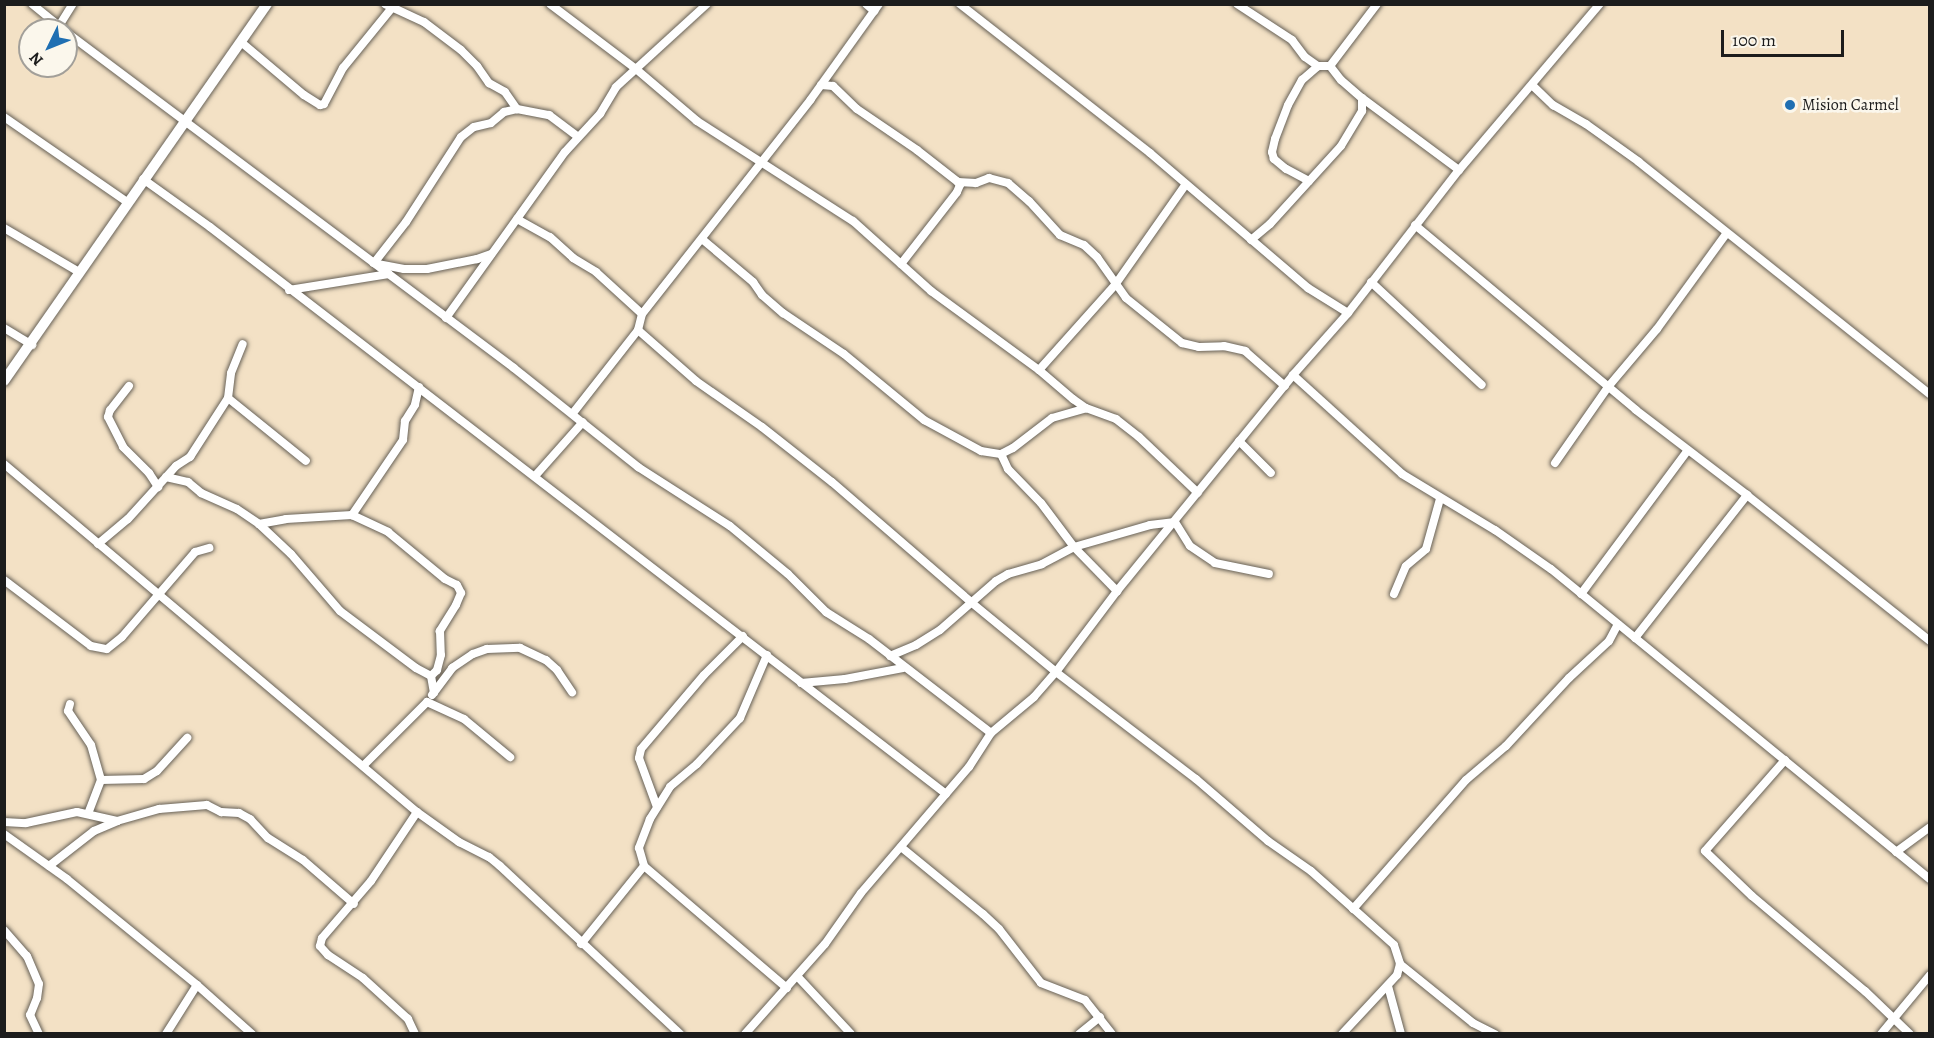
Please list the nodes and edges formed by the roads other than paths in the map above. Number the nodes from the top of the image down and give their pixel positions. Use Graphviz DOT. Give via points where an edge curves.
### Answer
graph roads {
  1 [pos="32,4"];
  2 [pos="73,4"];
  3 [pos="267,4"];
  4 [pos="550,4"];
  5 [pos="707,4"];
  6 [pos="866,4"];
  7 [pos="960,4"];
  8 [pos="1237,4"];
  9 [pos="1377,4"];
  10 [pos="1600,4"];
  11 [pos="391,6"];
  12 [pos="877,8"];
  13 [pos="49,18"];
  14 [pos="67,18"];
  15 [pos="78,40"];
  16 [pos="241,42"];
  17 [pos="1318,66"];
  18 [pos="1330,66"];
  19 [pos="636,69"];
  20 [pos="821,85"];
  21 [pos="1533,86"];
  22 [pos="1362,98"];
  23 [pos="517,109"];
  24 [pos="4,117"];
  25 [pos="185,122"];
  26 [pos="577,136"];
  27 [pos="761,162"];
  28 [pos="1459,170"];
  29 [pos="143,179"];
  30 [pos="1309,181"];
  31 [pos="958,182"];
  32 [pos="1186,184"];
  33 [pos="127,202"];
  34 [pos="517,219"];
  35 [pos="1415,225"];
  36 [pos="4,228"];
  37 [pos="1726,234"];
  38 [pos="702,239"];
  39 [pos="1251,240"];
  40 [pos="491,253"];
  41 [pos="374,263"];
  42 [pos="901,264"];
  43 [pos="79,272"];
  44 [pos="389,274"];
  45 [pos="1371,282"];
  46 [pos="1115,285"];
  47 [pos="289,290"];
  48 [pos="1348,313"];
  49 [pos="642,314"];
  50 [pos="446,318"];
  51 [pos="4,328"];
  52 [pos="638,330"];
  53 [pos="243,344"];
  54 [pos="32,345"];
  55 [pos="1039,370"];
  56 [pos="1293,375"];
  57 [pos="4,381"];
  58 [pos="1482,385"];
  59 [pos="129,386"];
  60 [pos="1284,386"];
  61 [pos="418,387"];
  62 [pos="1608,387"];
  63 [pos="1929,394"];
  64 [pos="228,398"];
  65 [pos="1086,408"];
  66 [pos="573,413"];
  67 [pos="583,422"];
  68 [pos="1239,441"];
  69 [pos="1688,450"];
  70 [pos="1001,454"];
  71 [pos="306,461"];
  72 [pos="1555,463"];
  73 [pos="4,464"];
  74 [pos="1271,474"];
  75 [pos="535,476"];
  76 [pos="166,477"];
  77 [pos="158,487"];
  78 [pos="1198,493"];
  79 [pos="1747,495"];
  80 [pos="1440,499"];
  81 [pos="352,515"];
  82 [pos="1175,522"];
  83 [pos="259,524"];
  84 [pos="98,544"];
  85 [pos="1074,547"];
  86 [pos="209,548"];
  87 [pos="1269,573"];
  88 [pos="4,580"];
  89 [pos="1117,591"];
  90 [pos="159,594"];
  91 [pos="1394,594"];
  92 [pos="1581,594"];
  93 [pos="972,603"];
  94 [pos="1618,624"];
  95 [pos="743,636"];
  96 [pos="1635,638"];
  97 [pos="1929,641"];
  98 [pos="767,656"];
  99 [pos="890,656"];
  100 [pos="903,668"];
  101 [pos="1056,672"];
  102 [pos="431,676"];
  103 [pos="801,683"];
  104 [pos="572,692"];
  105 [pos="434,693"];
  106 [pos="427,702"];
  107 [pos="70,704"];
  108 [pos="991,733"];
  109 [pos="187,738"];
  110 [pos="510,757"];
  111 [pos="1785,760"];
  112 [pos="364,765"];
  113 [pos="101,780"];
  114 [pos="946,794"];
  115 [pos="657,807"];
  116 [pos="417,812"];
  117 [pos="88,814"];
  118 [pos="117,821"];
  119 [pos="4,822"];
  120 [pos="1929,827"];
  121 [pos="4,834"];
  122 [pos="901,847"];
  123 [pos="1896,852"];
  124 [pos="49,866"];
  125 [pos="644,866"];
  126 [pos="1929,879"];
  127 [pos="354,903"];
  128 [pos="1353,909"];
  129 [pos="4,930"];
  130 [pos="581,944"];
  131 [pos="1400,964"];
  132 [pos="1929,975"];
  133 [pos="797,976"];
  134 [pos="197,985"];
  135 [pos="1388,986"];
  136 [pos="787,988"];
  137 [pos="1100,1017"];
  138 [pos="1894,1018"];
  139 [pos="39,1034"];
  140 [pos="166,1034"];
  141 [pos="252,1034"];
  142 [pos="415,1034"];
  143 [pos="680,1034"];
  144 [pos="745,1034"];
  145 [pos="851,1034"];
  146 [pos="1079,1034"];
  147 [pos="1112,1034"];
  148 [pos="1342,1034"];
  149 [pos="1401,1034"];
  150 [pos="1496,1034"];
  151 [pos="1881,1034"];
  152 [pos="1910,1034"];
  1 -- 13 [label="street"];
  2 -- 14 [label="street"];
  3 -- 16 [label="main road"];
  4 -- 19 [label="street"];
  5 -- 19 [label="street"];
  6 -- 12 [label="street"];
  7 -- 32 [label="street"];
  8 -- 17 [label="street" via="1292,40"];
  9 -- 18 [label="street"];
  10 -- 21 [label="street"];
  11 -- 16 [label="street" via="320,105"];
  11 -- 23 [label="street" via="424,22 461,50"];
  12 -- 20 [label="street"];
  15 -- 25 [label="street"];
  16 -- 25 [label="main road"];
  17 -- 18 [label="street"];
  17 -- 30 [label="street" via="1302,80 1288,105 1272,152 1286,169"];
  18 -- 22 [label="street"];
  19 -- 26 [label="street" via="616,87 600,114"];
  19 -- 27 [label="street" via="697,121"];
  20 -- 27 [label="street"];
  20 -- 31 [label="street" via="833,86 857,109"];
  21 -- 28 [label="street"];
  21 -- 37 [label="street" via="1553,105 1640,162"];
  22 -- 28 [label="street"];
  22 -- 30 [label="street" via="1362,111 1341,146"];
  23 -- 26 [label="street" via="549,115"];
  23 -- 41 [label="street" via="504,112 491,123 460,137 406,222"];
  24 -- 33 [label="street"];
  25 -- 29 [label="main road"];
  25 -- 41 [label="street"];
  26 -- 34 [label="street"];
  27 -- 38 [label="street"];
  27 -- 42 [label="street" via="853,221"];
  28 -- 35 [label="street"];
  29 -- 33 [label="main road"];
  29 -- 47 [label="street"];
  30 -- 39 [label="street"];
  31 -- 42 [label="street" via="957,192"];
  31 -- 46 [label="street" via="976,183 989,178 1008,183 1060,235 1091,251"];
  32 -- 39 [label="street"];
  32 -- 46 [label="street"];
  33 -- 43 [label="main road"];
  34 -- 40 [label="street"];
  34 -- 49 [label="street" via="550,237"];
  35 -- 45 [label="street"];
  35 -- 62 [label="street"];
  36 -- 43 [label="street"];
  37 -- 62 [label="street" via="1658,329"];
  37 -- 63 [label="street"];
  38 -- 49 [label="street"];
  38 -- 70 [label="street" via="783,313 844,354 924,420 981,451"];
  39 -- 48 [label="street" via="1308,288"];
  40 -- 41 [label="street" via="427,269"];
  40 -- 50 [label="street"];
  41 -- 44 [label="street"];
  42 -- 55 [label="street" via="931,291"];
  43 -- 54 [label="main road"];
  44 -- 47 [label="street"];
  44 -- 50 [label="street"];
  45 -- 48 [label="street"];
  45 -- 58 [label="street"];
  46 -- 55 [label="street"];
  46 -- 60 [label="street" via="1182,343 1245,351"];
  47 -- 61 [label="street"];
  48 -- 56 [label="street"];
  49 -- 52 [label="street"];
  50 -- 66 [label="street"];
  51 -- 54 [label="street"];
  52 -- 66 [label="street"];
  52 -- 93 [label="street" via="696,381 832,482"];
  53 -- 64 [label="street" via="231,373"];
  54 -- 57 [label="main road"];
  55 -- 65 [label="street"];
  56 -- 60 [label="street"];
  56 -- 80 [label="street" via="1377,455"];
  59 -- 77 [label="street" via="108,417 123,447"];
  60 -- 68 [label="street"];
  61 -- 75 [label="street"];
  61 -- 81 [label="street" via="415,405 405,420 403,440"];
  62 -- 69 [label="street"];
  62 -- 72 [label="street"];
  64 -- 71 [label="street"];
  64 -- 76 [label="street" via="190,457"];
  65 -- 70 [label="street" via="1052,418"];
  65 -- 78 [label="street" via="1116,419"];
  66 -- 67 [label="street"];
  67 -- 75 [label="street"];
  67 -- 99 [label="street" via="638,467 730,526 788,574 825,612"];
  68 -- 74 [label="street"];
  68 -- 78 [label="street"];
  69 -- 79 [label="street"];
  69 -- 92 [label="street"];
  70 -- 85 [label="street" via="1008,469 1041,502"];
  73 -- 84 [label="street"];
  75 -- 95 [label="street"];
  76 -- 77 [label="street"];
  76 -- 83 [label="street" via="188,482"];
  77 -- 84 [label="street"];
  78 -- 82 [label="street"];
  79 -- 96 [label="street"];
  79 -- 97 [label="street"];
  80 -- 91 [label="street" via="1426,549 1406,566"];
  80 -- 92 [label="street" via="1495,530"];
  81 -- 83 [label="street"];
  81 -- 102 [label="street" via="388,532 457,585 461,593 440,631 441,655"];
  82 -- 85 [label="street" via="1150,525"];
  82 -- 87 [label="street" via="1190,546 1215,563"];
  82 -- 89 [label="street"];
  83 -- 102 [label="street" via="340,611"];
  84 -- 90 [label="street"];
  85 -- 89 [label="street"];
  85 -- 93 [label="street" via="996,581"];
  86 -- 90 [label="street" via="195,552"];
  88 -- 90 [label="street" via="91,646 108,649"];
  89 -- 101 [label="street"];
  90 -- 112 [label="street"];
  92 -- 94 [label="street"];
  93 -- 99 [label="street" via="940,630"];
  93 -- 101 [label="street"];
  94 -- 96 [label="street"];
  94 -- 128 [label="street" via="1609,641 1506,746 1466,780"];
  95 -- 98 [label="street"];
  95 -- 115 [label="street" via="641,749 639,758"];
  96 -- 111 [label="street"];
  98 -- 103 [label="street"];
  98 -- 115 [label="street" via="740,718 698,764 670,787"];
  99 -- 100 [label="street"];
  100 -- 103 [label="street"];
  100 -- 108 [label="street"];
  101 -- 108 [label="street" via="1034,697"];
  101 -- 128 [label="street" via="1196,779"];
  102 -- 105 [label="street"];
  103 -- 114 [label="street"];
  104 -- 105 [label="street" via="546,660 519,648 487,649 473,654 453,668"];
  105 -- 106 [label="street"];
  106 -- 110 [label="street" via="464,719"];
  106 -- 112 [label="street"];
  107 -- 113 [label="street" via="68,711 91,745"];
  108 -- 114 [label="street"];
  109 -- 113 [label="street" via="157,771 144,779"];
  111 -- 123 [label="street"];
  111 -- 138 [label="street" via="1705,851"];
  112 -- 116 [label="street"];
  113 -- 117 [label="street"];
  114 -- 122 [label="street"];
  115 -- 125 [label="street" via="639,848"];
  116 -- 127 [label="street"];
  116 -- 130 [label="street" via="459,842 489,856"];
  117 -- 118 [label="street"];
  117 -- 119 [label="street" via="77,812 26,823"];
  118 -- 124 [label="street" via="94,831"];
  118 -- 127 [label="street" via="141,812 200,804 221,812 239,813"];
  120 -- 123 [label="street"];
  121 -- 124 [label="street"];
  122 -- 133 [label="street"];
  122 -- 137 [label="street" via="999,929 1041,983 1085,1000"];
  123 -- 126 [label="street"];
  124 -- 134 [label="street"];
  125 -- 130 [label="street"];
  125 -- 136 [label="street"];
  127 -- 142 [label="street" via="322,938 320,946 394,1006 408,1019"];
  128 -- 131 [label="street" via="1394,945"];
  129 -- 139 [label="street" via="27,956 37,977 37,998 30,1016"];
  130 -- 143 [label="street"];
  131 -- 135 [label="street"];
  131 -- 150 [label="street" via="1473,1023"];
  132 -- 138 [label="street"];
  133 -- 136 [label="street"];
  133 -- 145 [label="street"];
  134 -- 140 [label="street"];
  134 -- 141 [label="street"];
  135 -- 148 [label="street"];
  135 -- 149 [label="street"];
  136 -- 144 [label="street"];
  137 -- 146 [label="street"];
  137 -- 147 [label="street"];
  138 -- 151 [label="street"];
  138 -- 152 [label="street"];
}
